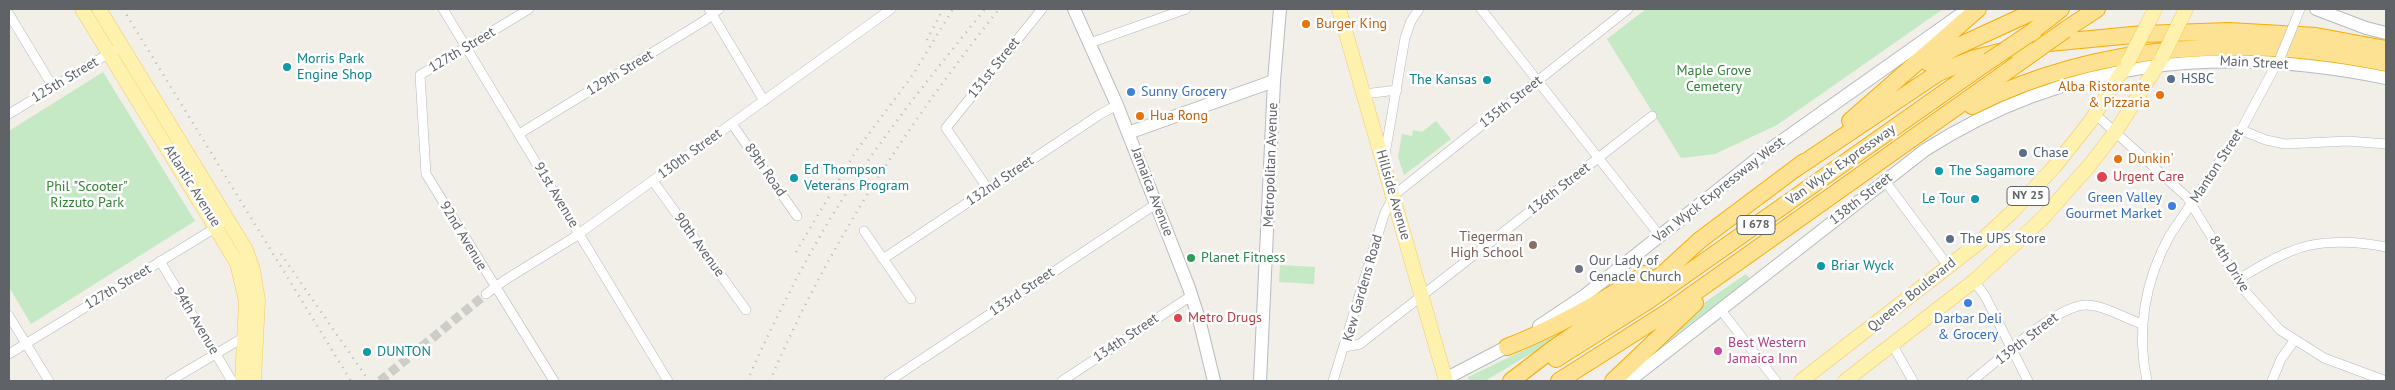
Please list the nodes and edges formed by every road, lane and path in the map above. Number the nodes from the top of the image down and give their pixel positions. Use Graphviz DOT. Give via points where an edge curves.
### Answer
graph roads {
  1 [pos="82,9"];
  2 [pos="99,9"];
  3 [pos="443,9"];
  4 [pos="529,9"];
  5 [pos="891,9"];
  6 [pos="1042,9"];
  7 [pos="1074,9"];
  8 [pos="1186,9"];
  9 [pos="1280,9"];
  10 [pos="1339,9"];
  11 [pos="1418,9"];
  12 [pos="1481,9"];
  13 [pos="1628,9"];
  14 [pos="1969,9"];
  15 [pos="1978,9"];
  16 [pos="2038,9"];
  17 [pos="2061,9"];
  18 [pos="2097,9"];
  19 [pos="2155,9"];
  20 [pos="2300,9"];
  21 [pos="2316,9"];
  22 [pos="713,11"];
  23 [pos="9,14"];
  24 [pos="2183,15"];
  25 [pos="2386,33"];
  26 [pos="1090,43"];
  27 [pos="467,48"];
  28 [pos="116,49"];
  29 [pos="2386,49"];
  30 [pos="2279,60"];
  31 [pos="2159,62"];
  32 [pos="2386,63"];
  33 [pos="2125,67"];
  34 [pos="420,75"];
  35 [pos="2386,78"];
  36 [pos="1538,80"];
  37 [pos="1274,81"];
  38 [pos="54,87"];
  39 [pos="1397,90"];
  40 [pos="1364,94"];
  41 [pos="1876,99"];
  42 [pos="764,101"];
  43 [pos="1117,105"];
  44 [pos="9,114"];
  45 [pos="2095,114"];
  46 [pos="1652,116"];
  47 [pos="732,124"];
  48 [pos="1923,130"];
  49 [pos="2241,130"];
  50 [pos="2116,131"];
  51 [pos="1128,133"];
  52 [pos="519,134"];
  53 [pos="2386,144"];
  54 [pos="1598,158"];
  55 [pos="1384,163"];
  56 [pos="1796,169"];
  57 [pos="1885,180"];
  58 [pos="653,181"];
  59 [pos="988,189"];
  60 [pos="1394,195"];
  61 [pos="1156,204"];
  62 [pos="2192,204"];
  63 [pos="797,216"];
  64 [pos="222,223"];
  65 [pos="864,231"];
  66 [pos="579,234"];
  67 [pos="1660,236"];
  68 [pos="1700,240"];
  69 [pos="2386,247"];
  70 [pos="1749,254"];
  71 [pos="883,259"];
  72 [pos="160,261"];
  73 [pos="1948,266"];
  74 [pos="2237,280"];
  75 [pos="1974,281"];
  76 [pos="495,287"];
  77 [pos="486,294"];
  78 [pos="1192,296"];
  79 [pos="1422,296"];
  80 [pos="911,299"];
  81 [pos="1720,309"];
  82 [pos="746,310"];
  83 [pos="9,316"];
  84 [pos="2142,324"];
  85 [pos="257,330"];
  86 [pos="245,336"];
  87 [pos="2294,341"];
  88 [pos="26,344"];
  89 [pos="1892,344"];
  90 [pos="1345,347"];
  91 [pos="1507,347"];
  92 [pos="2012,350"];
  93 [pos="216,353"];
  94 [pos="9,354"];
  95 [pos="49,381"];
  96 [pos="170,381"];
  97 [pos="232,381"];
  98 [pos="242,381"];
  99 [pos="254,381"];
  100 [pos="554,381"];
  101 [pos="668,381"];
  102 [pos="889,381"];
  103 [pos="1062,381"];
  104 [pos="1214,381"];
  105 [pos="1260,381"];
  106 [pos="1333,381"];
  107 [pos="1444,381"];
  108 [pos="1511,381"];
  109 [pos="1518,381"];
  110 [pos="1559,381"];
  111 [pos="1613,381"];
  112 [pos="1629,381"];
  113 [pos="1776,381"];
  114 [pos="1802,381"];
  115 [pos="1845,381"];
  116 [pos="1913,381"];
  117 [pos="1972,381"];
  118 [pos="2028,381"];
  119 [pos="2147,381"];
  120 [pos="2272,381"];
  121 [pos="2386,381"];
  1 -- 28 [label="main road, Atlantic Avenue"];
  2 -- 28 [label="main road, Atlantic Avenue"];
  3 -- 27 [label="street, 91st Avenue"];
  4 -- 27 [label="street, 127th Street"];
  5 -- 42 [label="street, 130th Street"];
  6 -- 59 [label="street, 131st Street" via="946,128"];
  7 -- 26 [label="main road, Jamaica Avenue"];
  8 -- 26 [label="street"];
  9 -- 37 [label="main road, Metropolitan Avenue"];
  10 -- 40 [label="main road, Hillside Avenue"];
  11 -- 39 [label="street" via="1406,32"];
  12 -- 36 [label="street"];
  13 -- 36 [label="street, 135th Street"];
  14 -- 67 [label="main road, Van Wyck Expressway West" via="1762,155"];
  15 -- 41 [label="highway"];
  16 -- 41 [label="highway" via="1946,52"];
  17 -- 109 [label="highway, Van Wyck Expressway / I 678, bridge" via="1648,301"];
  18 -- 48 [label="highway, Van Wyck Expressway / I 678, bridge"];
  19 -- 33 [label="main road, Queens Boulevard / NY 25, bridge"];
  20 -- 30 [label="street, Manton Street, bridge"];
  21 -- 25 [label="main road"];
  22 -- 42 [label="street"];
  22 -- 52 [label="street, 129th Street"];
  23 -- 38 [label="street"];
  24 -- 31 [label="main road, Queens Boulevard / NY 25, bridge"];
  26 -- 43 [label="main road, Jamaica Avenue"];
  27 -- 34 [label="street, 127th Street"];
  27 -- 52 [label="street, 91st Avenue"];
  28 -- 38 [label="street, 125th Street"];
  28 -- 64 [label="main road, Atlantic Avenue"];
  29 -- 56 [label="highway" via="2316,36 2228,31 2143,34 2028,45 1975,58 1938,73"];
  30 -- 31 [label="main road, Main Street"];
  30 -- 35 [label="main road, Main Street"];
  30 -- 49 [label="street, Manton Street"];
  31 -- 33 [label="main road, Main Street"];
  31 -- 50 [label="main road, Queens Boulevard / NY 25"];
  32 -- 48 [label="highway" via="2336,53 2273,47 2142,53 2079,66 2025,82"];
  33 -- 45 [label="main road, Queens Boulevard / NY 25"];
  33 -- 57 [label="main road, 138th Street" via="2054,88 1989,114 1925,150"];
  34 -- 76 [label="street, 92nd Avenue" via="426,174"];
  36 -- 54 [label="street"];
  36 -- 60 [label="street, 135th Street"];
  37 -- 51 [label="main road"];
  37 -- 105 [label="main road, Metropolitan Avenue"];
  38 -- 44 [label="street, 125th Street"];
  39 -- 40 [label="street"];
  39 -- 55 [label="street"];
  40 -- 55 [label="main road, Hillside Avenue"];
  41 -- 56 [label="highway"];
  42 -- 47 [label="street, 130th Street"];
  43 -- 51 [label="main road, Jamaica Avenue"];
  43 -- 59 [label="street, 132nd Street"];
  45 -- 50 [label="street, 84th Drive"];
  45 -- 73 [label="main road, Queens Boulevard / NY 25" via="2056,166 2026,198"];
  46 -- 54 [label="street, 136th Street"];
  47 -- 58 [label="street, 130th Street"];
  47 -- 63 [label="street, 89th Road"];
  48 -- 70 [label="highway, Van Wyck Expressway / I 678"];
  49 -- 53 [label="street" via="2285,144 2348,141"];
  49 -- 62 [label="street, Manton Street"];
  50 -- 62 [label="street, 84th Drive"];
  50 -- 75 [label="main road, Queens Boulevard / NY 25" via="2058,202"];
  51 -- 61 [label="main road, Jamaica Avenue"];
  52 -- 66 [label="street, 91st Avenue"];
  54 -- 67 [label="street"];
  54 -- 79 [label="street, 136th Street"];
  55 -- 60 [label="main road, Hillside Avenue"];
  56 -- 68 [label="highway"];
  57 -- 73 [label="street"];
  57 -- 81 [label="main road, 138th Street"];
  58 -- 66 [label="street, 130th Street"];
  58 -- 82 [label="street, 90th Avenue"];
  59 -- 71 [label="street, 132nd Street"];
  60 -- 79 [label="main road, Hillside Avenue"];
  60 -- 90 [label="street, Kew Gardens Road" via="1384,214"];
  61 -- 78 [label="main road, Jamaica Avenue"];
  61 -- 102 [label="street, 133rd Street"];
  62 -- 74 [label="street, 84th Drive"];
  62 -- 84 [label="street, Manton Street" via="2161,252"];
  64 -- 72 [label="street, 127th Street"];
  64 -- 85 [label="main road, Atlantic Avenue" via="246,250 253,270 258,300"];
  64 -- 86 [label="main road, Atlantic Avenue" via="240,272 246,301"];
  65 -- 71 [label="street"];
  66 -- 76 [label="street, 130th Street"];
  66 -- 101 [label="street, 91st Avenue"];
  67 -- 91 [label="main road, Van Wyck Expressway West" via="1554,316"];
  68 -- 91 [label="highway" via="1579,314"];
  68 -- 108 [label="highway" via="1664,273"];
  69 -- 74 [label="street" via="2349,243 2303,248 2287,252"];
  70 -- 110 [label="highway, Van Wyck Expressway / I 678" via="1644,328"];
  70 -- 111 [label="highway"];
  71 -- 80 [label="street"];
  72 -- 88 [label="street, 127th Street"];
  72 -- 93 [label="street, 94th Avenue"];
  73 -- 114 [label="main road, Queens Boulevard / NY 25"];
  74 -- 87 [label="street, 84th Drive" via="2260,309"];
  75 -- 89 [label="main road, Queens Boulevard / NY 25"];
  75 -- 92 [label="street"];
  76 -- 77 [label="street, 130th Street"];
  76 -- 100 [label="street, 92nd Avenue"];
  78 -- 103 [label="street, 134th Street"];
  78 -- 104 [label="main road, Jamaica Avenue"];
  79 -- 90 [label="street, 136th Street" via="1360,344"];
  79 -- 107 [label="main road, Hillside Avenue"];
  81 -- 112 [label="main road, 138th Street"];
  81 -- 113 [label="street"];
  83 -- 88 [label="street"];
  84 -- 92 [label="street, 139th Street" via="2096,306 2080,305 2056,315"];
  84 -- 119 [label="street, Manton Street"];
  85 -- 86 [label="street"];
  85 -- 99 [label="main road, Atlantic Avenue"];
  86 -- 93 [label="street"];
  86 -- 98 [label="main road, Atlantic Avenue"];
  87 -- 120 [label="street" via="2281,359"];
  87 -- 121 [label="street, 84th Drive" via="2324,358"];
  88 -- 94 [label="street, 127th Street"];
  88 -- 95 [label="street"];
  89 -- 115 [label="main road, Queens Boulevard / NY 25"];
  89 -- 116 [label="street"];
  90 -- 106 [label="street, Kew Gardens Road"];
  91 -- 107 [label="main road, Van Wyck Expressway West"];
  92 -- 117 [label="street, 139th Street"];
  92 -- 118 [label="street"];
  93 -- 96 [label="street"];
  93 -- 97 [label="street, 94th Avenue"];
}
